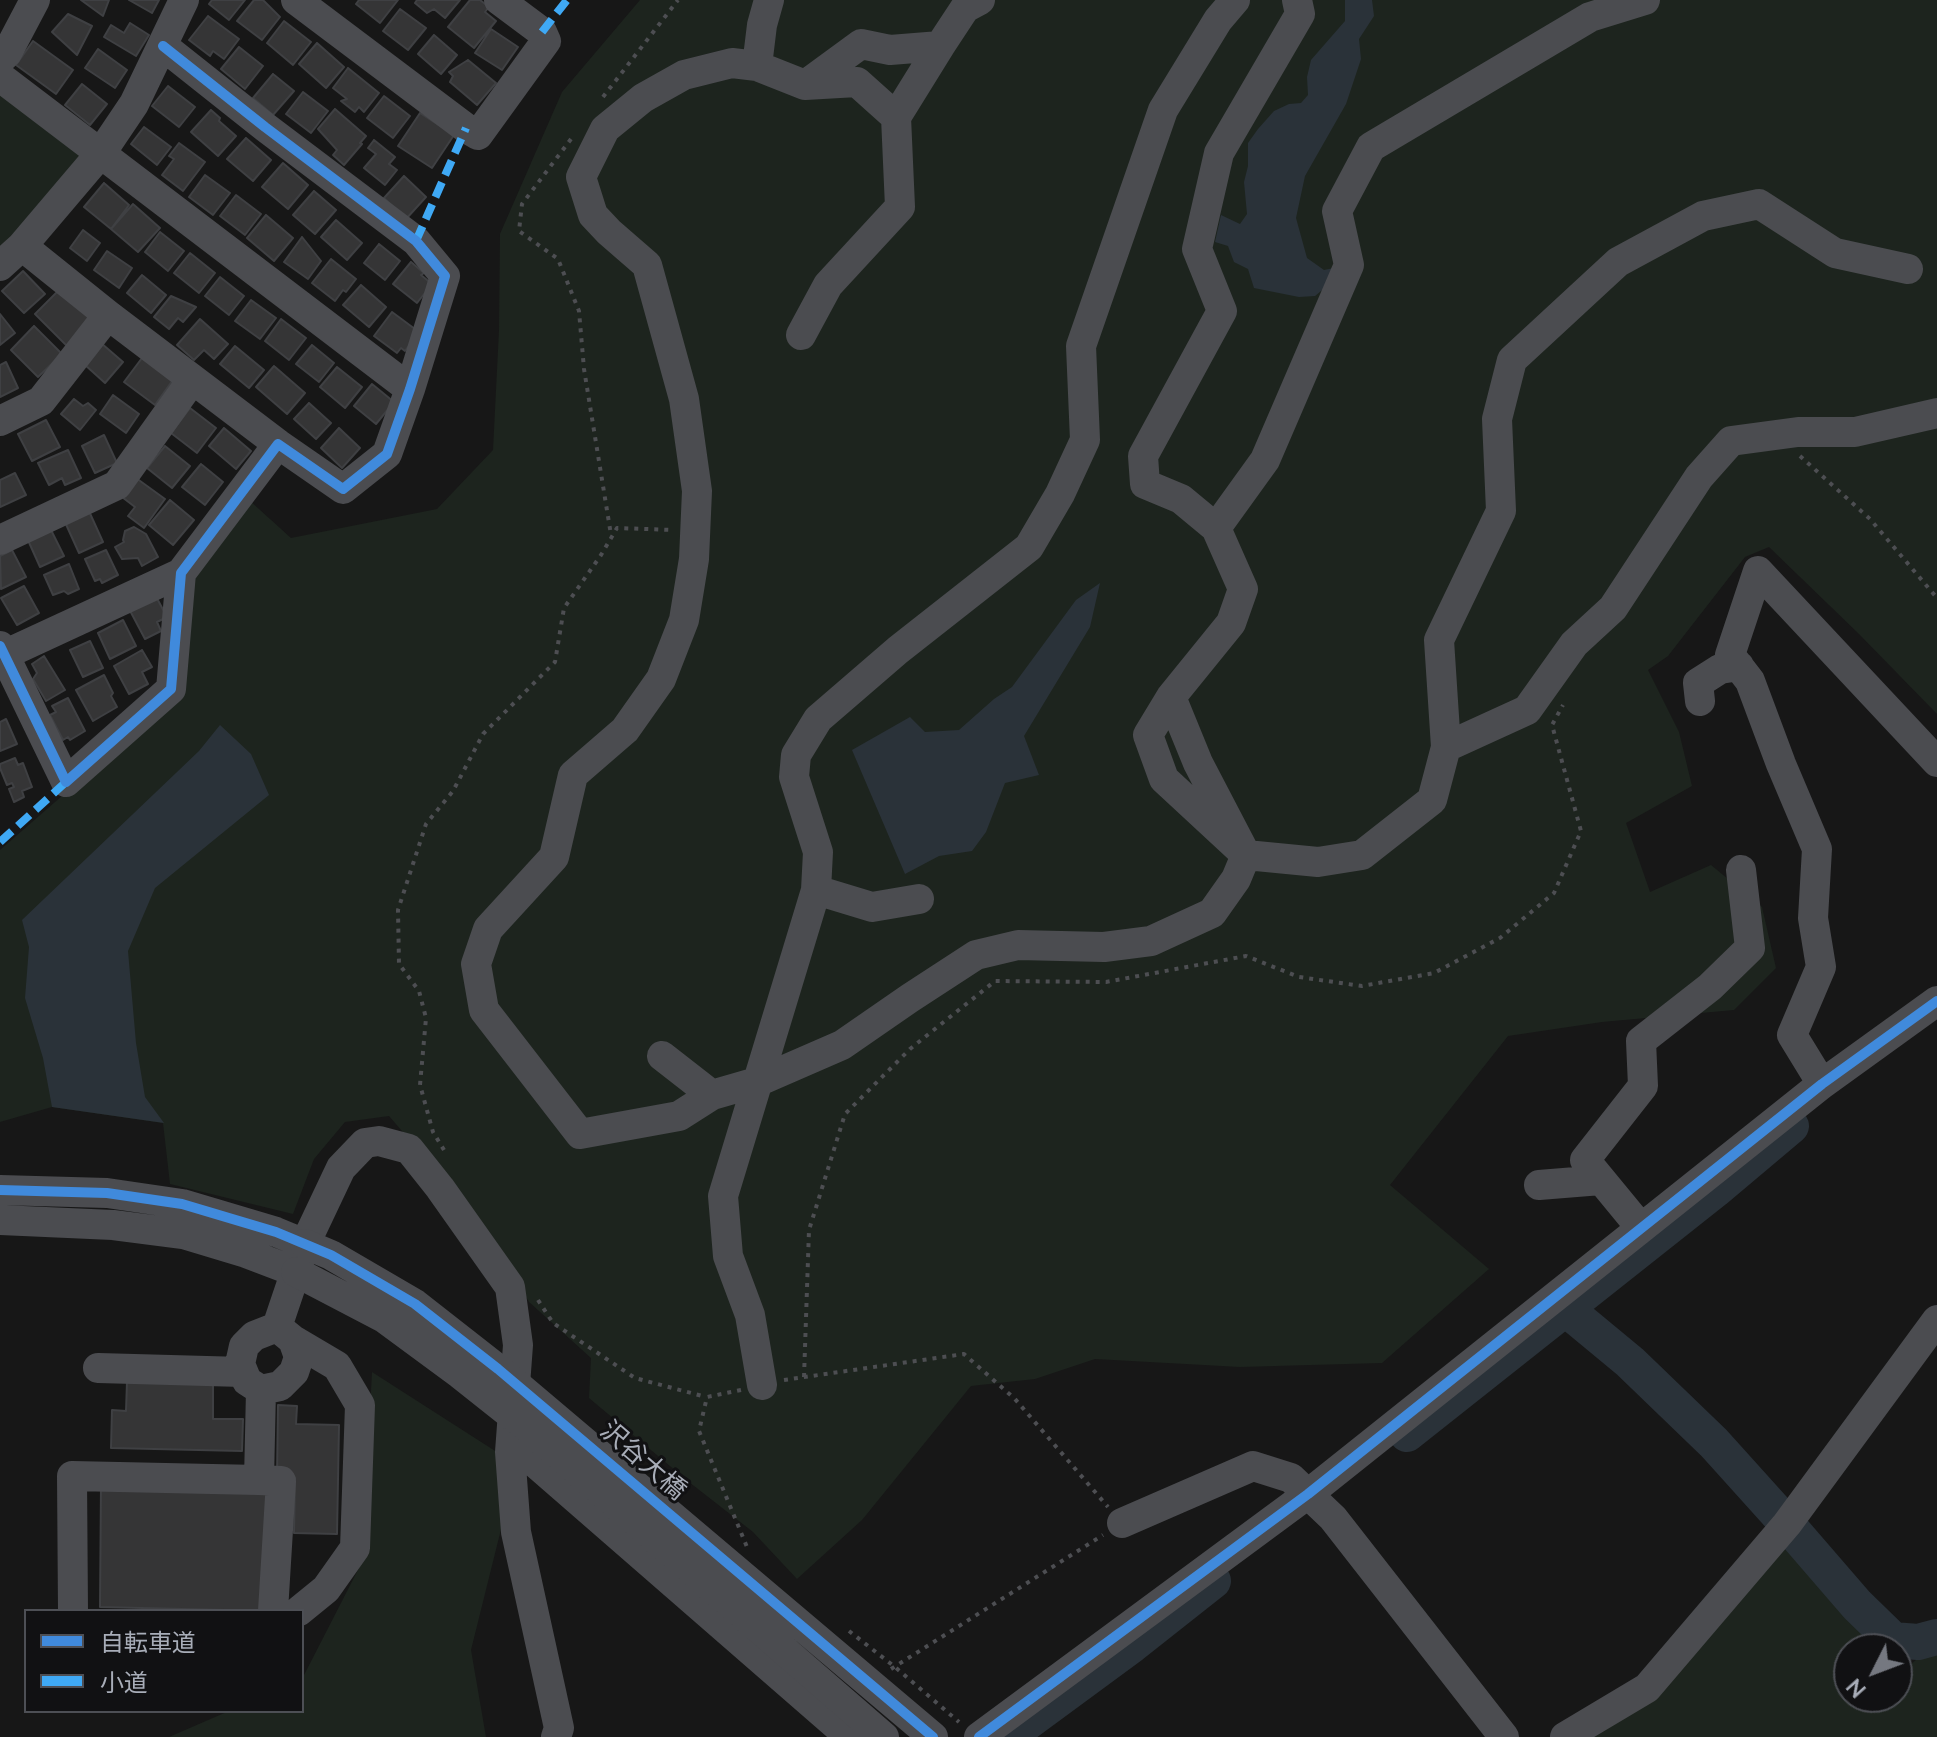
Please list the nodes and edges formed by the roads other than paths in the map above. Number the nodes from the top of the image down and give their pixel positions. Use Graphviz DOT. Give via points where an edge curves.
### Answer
graph roads {
  1 [pos="35,0"];
  2 [pos="184,0"];
  3 [pos="296,0"];
  4 [pos="499,0"];
  5 [pos="769,0"];
  6 [pos="980,0"];
  7 [pos="1235,0"];
  8 [pos="1297,0"];
  9 [pos="1645,0"];
  10 [pos="163,46"];
  11 [pos="940,46"];
  12 [pos="0,60"];
  13 [pos="757,66"];
  14 [pos="0,77"];
  15 [pos="805,85"];
  16 [pos="896,117"];
  17 [pos="101,153"];
  18 [pos="11,256"];
  19 [pos="1908,269"];
  20 [pos="108,315"];
  21 [pos="801,335"];
  22 [pos="192,380"];
  23 [pos="410,389"];
  24 [pos="1937,413"];
  25 [pos="0,421"];
  26 [pos="278,444"];
  27 [pos="1216,528"];
  28 [pos="0,540"];
  29 [pos="181,573"];
  30 [pos="2,651"];
  31 [pos="1739,666"];
  32 [pos="1700,701"];
  33 [pos="1446,747"];
  34 [pos="1937,762"];
  35 [pos="1246,855"];
  36 [pos="1741,870"];
  37 [pos="816,890"];
  38 [pos="919,899"];
  39 [pos="1937,1001"];
  40 [pos="662,1056"];
  41 [pos="757,1082"];
  42 [pos="1822,1084"];
  43 [pos="712,1095"];
  44 [pos="1601,1180"];
  45 [pos="1539,1185"];
  46 [pos="0,1190"];
  47 [pos="0,1220"];
  48 [pos="1641,1228"];
  49 [pos="301,1258"];
  50 [pos="1937,1320"];
  51 [pos="285,1333"];
  52 [pos="98,1368"];
  53 [pos="252,1381"];
  54 [pos="762,1385"];
  55 [pos="511,1442"];
  56 [pos="259,1480"];
  57 [pos="1308,1494"];
  58 [pos="1122,1523"];
  59 [pos="73,1609"];
  60 [pos="273,1609"];
  61 [pos="301,1609"];
  62 [pos="972,1732"];
  63 [pos="556,1737"];
  64 [pos="850,1737"];
  65 [pos="884,1737"];
  66 [pos="933,1737"];
  67 [pos="1504,1737"];
  68 [pos="1565,1737"];
  1 -- 12 [label="street"];
  2 -- 10 [label="street"];
  3 -- 4 [label="street" via="478,135 546,41 542,32"];
  5 -- 13 [label="street"];
  6 -- 11 [label="street" via="965,8"];
  7 -- 37 [label="street" via="1163,110 1081,346 1085,440 1060,494 1029,547 818,719 796,755 794,777 818,852"];
  8 -- 27 [label="street" via="1300,14 1219,153 1197,249 1222,311 1143,456 1145,484 1181,499"];
  9 -- 27 [label="street" via="1590,17 1371,147 1337,211 1349,265 1265,460"];
  10 -- 17 [label="street"];
  10 -- 23 [label="street" via="416,241 445,276"];
  11 -- 15 [label="street" via="890,50 861,44"];
  11 -- 16 [label="street"];
  13 -- 15 [label="street"];
  13 -- 43 [label="street" via="732,63 684,75 643,98 605,129 581,177 593,215 647,265 684,399 697,491 694,559 684,620 661,679 625,730 573,775 554,857 488,929 476,964 484,1010 580,1134 679,1116"];
  14 -- 17 [label="street"];
  15 -- 16 [label="street" via="857,82"];
  16 -- 21 [label="street" via="900,207 828,285"];
  17 -- 18 [label="street"];
  17 -- 23 [label="street"];
  18 -- 20 [label="street"];
  19 -- 33 [label="street" via="1835,253 1759,204 1703,216 1618,262 1512,360 1497,419 1501,511 1439,640"];
  20 -- 22 [label="street"];
  20 -- 25 [label="street" via="41,401"];
  22 -- 26 [label="street"];
  22 -- 28 [label="street" via="117,485"];
  23 -- 26 [label="street" via="387,454 343,489"];
  24 -- 33 [label="street" via="1855,432 1798,432 1731,441 1699,477 1613,608 1574,644 1527,710"];
  26 -- 29 [label="street"];
  27 -- 35 [label="street" via="1243,589 1231,623 1171,697 1148,735 1164,779"];
  29 -- 30 [label="street"];
  29 -- 30 [label="street" via="171,689 66,782"];
  31 -- 32 [label="street" via="1720,669 1698,683"];
  31 -- 34 [label="street" via="1730,655 1758,571"];
  31 -- 42 [label="street" via="1750,681 1817,849 1813,918 1821,967 1792,1035"];
  33 -- 35 [label="street" via="1432,800 1362,855 1318,862"];
  35 -- 41 [label="street" via="1212,913 1151,941 1104,947 1018,945 976,955 842,1045"];
  36 -- 44 [label="street" via="1750,948 1641,1041 1643,1086 1585,1160"];
  37 -- 38 [label="street" via="872,907"];
  37 -- 41 [label="street"];
  39 -- 42 [label="street"];
  40 -- 43 [label="street"];
  41 -- 43 [label="street"];
  41 -- 54 [label="street" via="723,1196 728,1256 750,1315"];
  42 -- 48 [label="street"];
  44 -- 45 [label="street"];
  44 -- 48 [label="street"];
  46 -- 49 [label="street" via="107,1193 182,1204 276,1232"];
  47 -- 49 [label="street" via="113,1225 183,1234 246,1253"];
  48 -- 57 [label="street"];
  49 -- 51 [label="street"];
  49 -- 55 [label="street" via="341,1168 365,1143 409,1149 510,1287 518,1345"];
  49 -- 65 [label="street, 沢谷大橋, bridge" via="528,1428"];
  49 -- 66 [label="street, 沢谷大橋, bridge" via="331,1255 415,1304"];
  50 -- 68 [label="street" via="1787,1524 1647,1688"];
  51 -- 53 [label="street" via="254,1336 244,1346 240,1364"];
  51 -- 53 [label="street" via="299,1357 294,1372 280,1386"];
  51 -- 61 [label="street" via="337,1366 360,1405 355,1548 326,1589"];
  52 -- 53 [label="street"];
  53 -- 56 [label="street"];
  55 -- 63 [label="street" via="516,1532 559,1728"];
  55 -- 64 [label="street"];
  56 -- 59 [label="street" via="72,1476"];
  56 -- 60 [label="street" via="281,1481"];
  57 -- 58 [label="street" via="1291,1478 1253,1466"];
  57 -- 62 [label="street"];
  57 -- 67 [label="street" via="1333,1518"];
}
